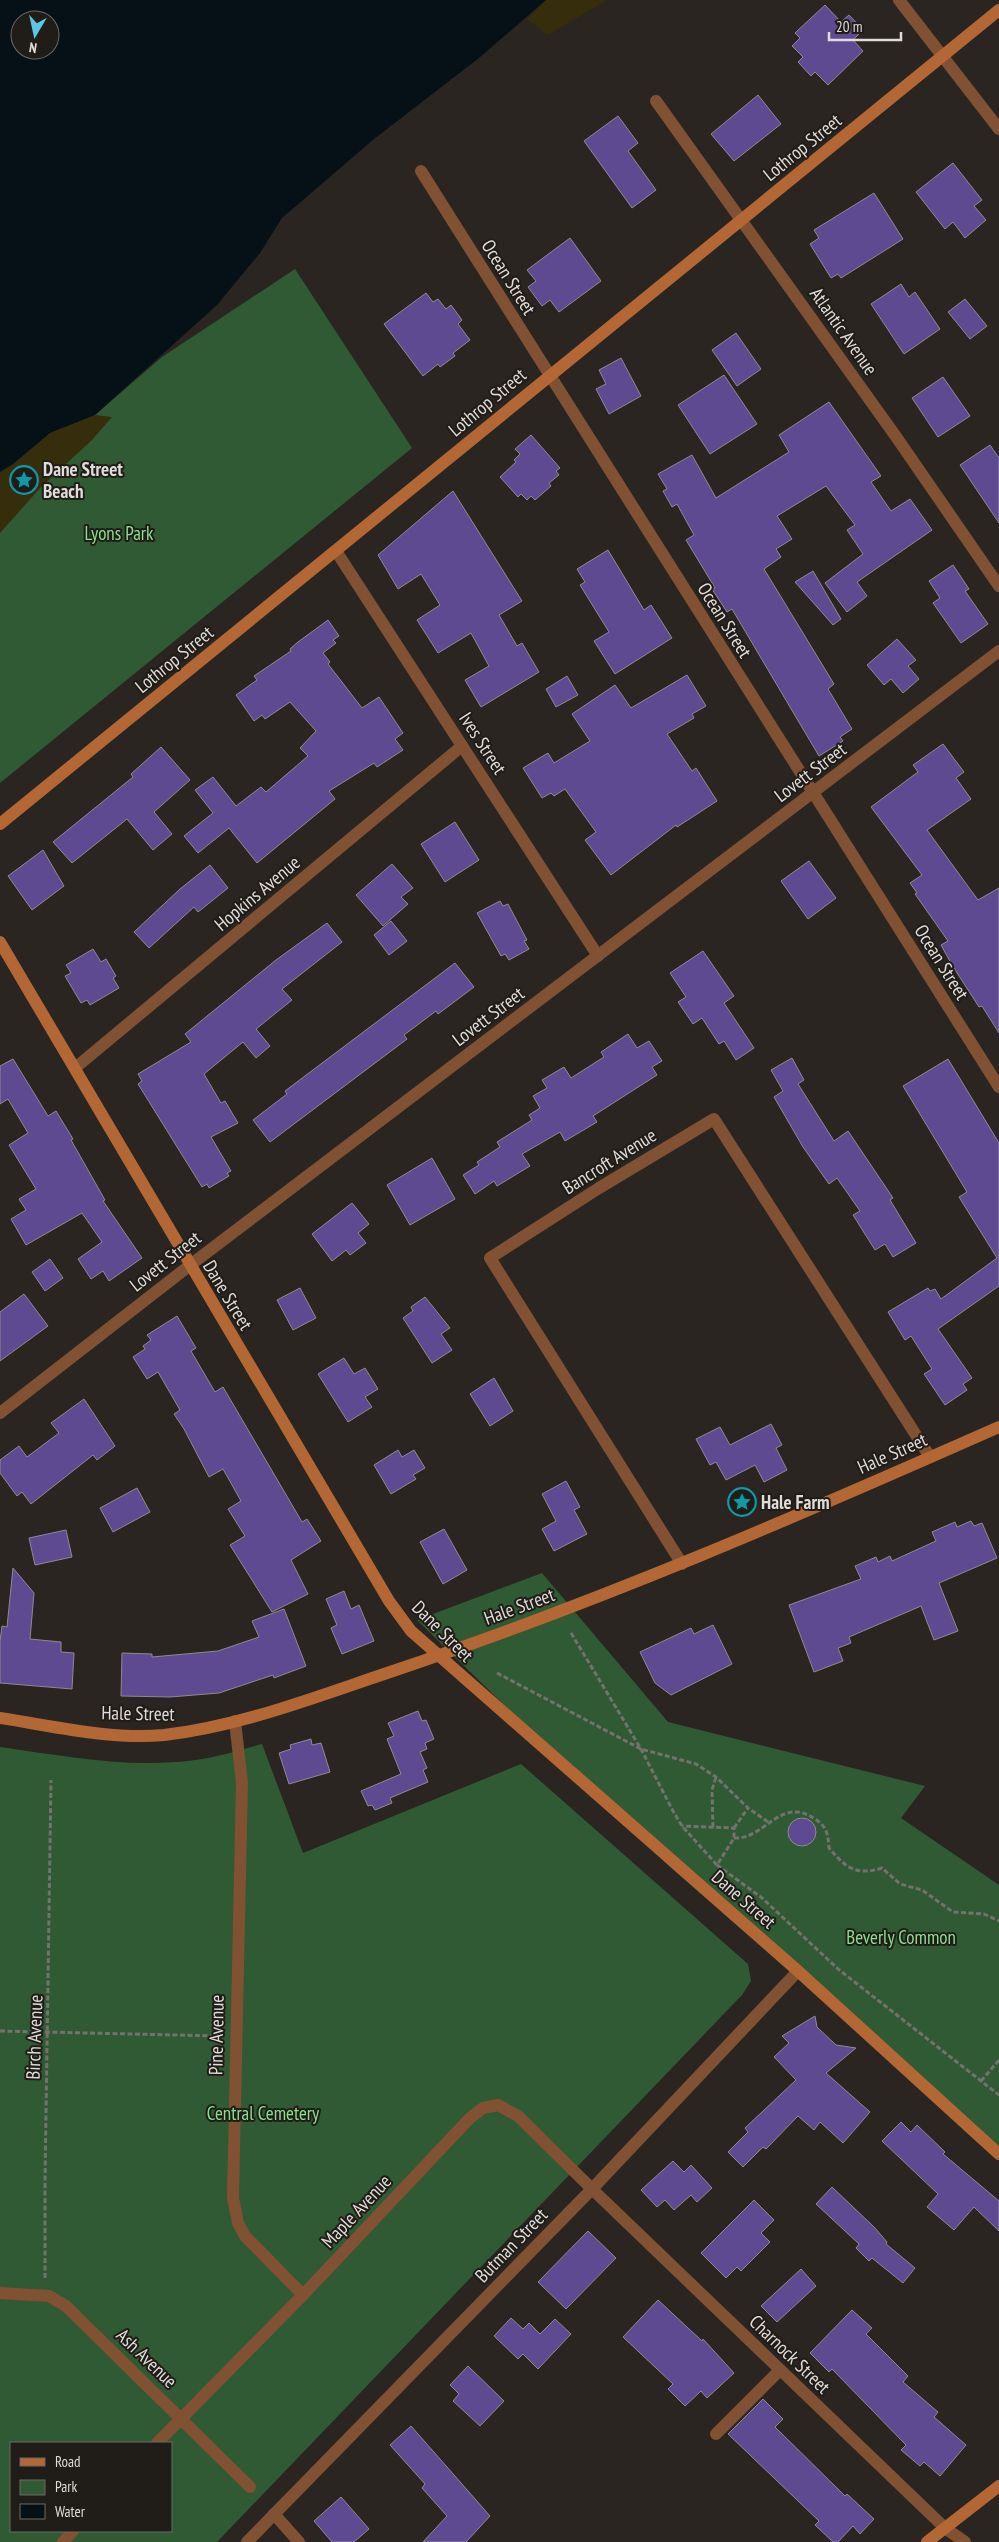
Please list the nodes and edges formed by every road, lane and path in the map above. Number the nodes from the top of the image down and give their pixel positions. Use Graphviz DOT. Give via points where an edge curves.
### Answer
graph roads {
  1 [pos="899,0"];
  2 [pos="999,10"];
  3 [pos="943,57"];
  4 [pos="656,101"];
  5 [pos="999,129"];
  6 [pos="421,171"];
  7 [pos="742,220"];
  8 [pos="548,376"];
  9 [pos="336,551"];
  10 [pos="999,586"];
  11 [pos="999,651"];
  12 [pos="462,746"];
  13 [pos="813,794"];
  14 [pos="0,824"];
  15 [pos="0,942"];
  16 [pos="598,956"];
  17 [pos="75,1068"];
  18 [pos="999,1087"];
  19 [pos="189,1266"];
  20 [pos="0,1413"];
  21 [pos="999,1427"];
  22 [pos="930,1457"];
  23 [pos="682,1564"];
  24 [pos="571,1633"];
  25 [pos="438,1656"];
  26 [pos="497,1673"];
  27 [pos="0,1718"];
  28 [pos="235,1721"];
  29 [pos="641,1749"];
  30 [pos="716,1777"];
  31 [pos="51,1780"];
  32 [pos="748,1808"];
  33 [pos="768,1822"];
  34 [pos="682,1826"];
  35 [pos="713,1827"];
  36 [pos="734,1828"];
  37 [pos="734,1838"];
  38 [pos="717,1864"];
  39 [pos="999,1921"];
  40 [pos="798,1972"];
  41 [pos="0,2031"];
  42 [pos="48,2032"];
  43 [pos="235,2037"];
  44 [pos="999,2060"];
  45 [pos="980,2081"];
  46 [pos="999,2095"];
  47 [pos="999,2154"];
  48 [pos="592,2189"];
  49 [pos="0,2293"];
  50 [pos="303,2295"];
  51 [pos="49,2296"];
  52 [pos="780,2370"];
  53 [pos="181,2418"];
  54 [pos="716,2434"];
  55 [pos="158,2442"];
  56 [pos="999,2486"];
  57 [pos="250,2487"];
  58 [pos="274,2514"];
  59 [pos="945,2528"];
  60 [pos="72,2532"];
  61 [pos="63,2542"];
  62 [pos="247,2542"];
  63 [pos="299,2542"];
  64 [pos="927,2542"];
  65 [pos="965,2542"];
  1 -- 3 [label="street"];
  2 -- 3 [label="main road, Lothrop Street"];
  3 -- 5 [label="street"];
  3 -- 7 [label="main road, Lothrop Street"];
  4 -- 7 [label="street, Atlantic Avenue"];
  6 -- 8 [label="street, Ocean Street"];
  7 -- 8 [label="main road, Lothrop Street"];
  7 -- 10 [label="street, Atlantic Avenue"];
  8 -- 9 [label="main road, Lothrop Street"];
  8 -- 13 [label="street, Ocean Street"];
  9 -- 12 [label="street, Ives Street"];
  9 -- 14 [label="main road, Lothrop Street"];
  11 -- 13 [label="street, Lovett Street"];
  12 -- 16 [label="street, Ives Street"];
  12 -- 17 [label="street, Hopkins Avenue"];
  13 -- 16 [label="street, Lovett Street"];
  13 -- 18 [label="street, Ocean Street"];
  15 -- 17 [label="main road, Dane Street"];
  16 -- 19 [label="street, Lovett Street"];
  17 -- 19 [label="main road, Dane Street"];
  19 -- 20 [label="street, Lovett Street"];
  19 -- 25 [label="main road, Dane Street" via="389,1601 411,1631"];
  21 -- 22 [label="main road, Hale Street"];
  22 -- 23 [label="main road, Hale Street"];
  22 -- 23 [label="street, Bancroft Avenue" via="714,1119 490,1258"];
  23 -- 25 [label="main road, Hale Street"];
  24 -- 29 [label="path"];
  25 -- 28 [label="main road, Hale Street"];
  25 -- 40 [label="main road, Dane Street"];
  26 -- 29 [label="path"];
  27 -- 28 [label="main road, Hale Street" via="84,1730 151,1735"];
  28 -- 43 [label="street, Pine Avenue" via="242,1793"];
  29 -- 30 [label="path" via="696,1764"];
  29 -- 34 [label="path"];
  30 -- 32 [label="path"];
  30 -- 35 [label="path" via="712,1790"];
  31 -- 42 [label="path, Birch Avenue"];
  32 -- 33 [label="path"];
  32 -- 36 [label="path"];
  33 -- 37 [label="path" via="754,1835"];
  33 -- 39 [label="path" via="795,1811 808,1815 824,1825 829,1848 853,1869 867,1873 882,1868 900,1884 922,1890 954,1912 984,1914"];
  34 -- 35 [label="path"];
  34 -- 38 [label="path"];
  35 -- 36 [label="path"];
  36 -- 37 [label="path"];
  37 -- 38 [label="path"];
  38 -- 45 [label="path" via="762,1898 838,1969"];
  40 -- 47 [label="main road, Dane Street"];
  40 -- 48 [label="street, Butman Street"];
  41 -- 42 [label="path"];
  42 -- 43 [label="path"];
  42 -- 51 [label="path, Birch Avenue" via="44,2236"];
  43 -- 50 [label="street, Pine Avenue" via="233,2198 238,2223 245,2236"];
  44 -- 45 [label="path"];
  45 -- 46 [label="path"];
  48 -- 50 [label="street, Maple Avenue" via="518,2116 506,2108 490,2105 470,2118"];
  48 -- 52 [label="street, Charnock Street"];
  48 -- 58 [label="street, Butman Street"];
  49 -- 51 [label="street, Ash Avenue"];
  50 -- 53 [label="street, Maple Avenue"];
  51 -- 53 [label="street, Ash Avenue" via="66,2306"];
  52 -- 54 [label="street"];
  52 -- 59 [label="street, Charnock Street"];
  53 -- 55 [label="street, Maple Avenue"];
  53 -- 57 [label="street, Ash Avenue"];
  56 -- 59 [label="main road"];
  58 -- 62 [label="street, Butman Street"];
  58 -- 63 [label="street"];
  59 -- 64 [label="main road"];
  59 -- 65 [label="street, Charnock Street"];
  60 -- 61 [label="street"];
}
